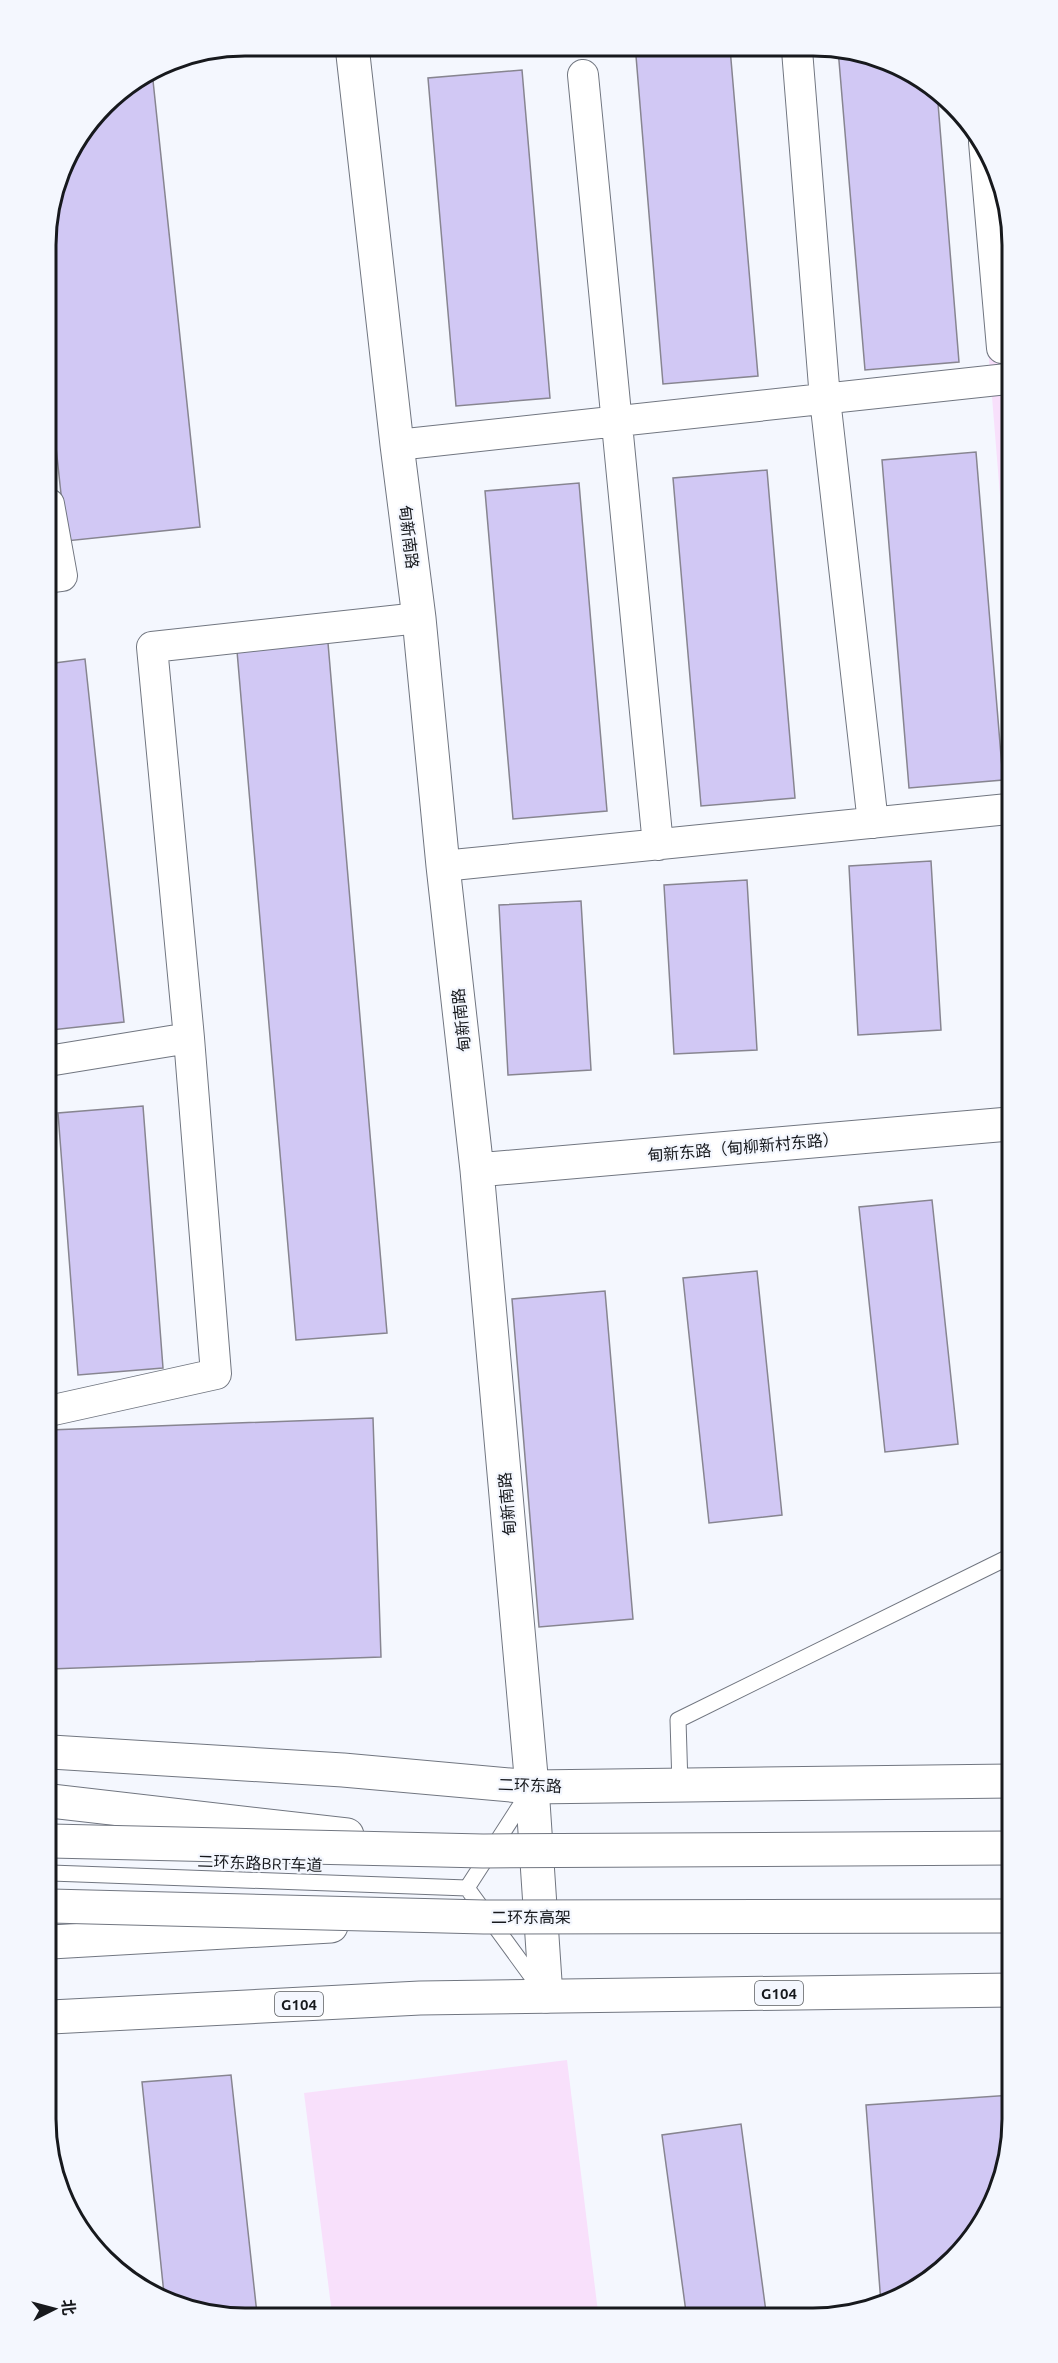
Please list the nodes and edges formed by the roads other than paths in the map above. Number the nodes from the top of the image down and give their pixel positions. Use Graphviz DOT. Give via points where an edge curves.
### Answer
graph roads {
  1 [pos="353,56"];
  2 [pos="797,56"];
  3 [pos="582,75"];
  4 [pos="986,169"];
  5 [pos="1002,348"];
  6 [pos="1002,380"];
  7 [pos="825,399"];
  8 [pos="617,421"];
  9 [pos="397,445"];
  10 [pos="56,542"];
  11 [pos="56,577"];
  12 [pos="419,618"];
  13 [pos="1002,810"];
  14 [pos="873,823"];
  15 [pos="658,845"];
  16 [pos="443,866"];
  17 [pos="189,1038"];
  18 [pos="56,1060"];
  19 [pos="1002,1125"];
  20 [pos="477,1170"];
  21 [pos="55,1410"];
  22 [pos="1002,1560"];
  23 [pos="55,1752"];
  24 [pos="1002,1782"];
  25 [pos="680,1785"];
  26 [pos="532,1787"];
  27 [pos="55,1801"];
  28 [pos="55,1841"];
  29 [pos="1002,1848"];
  30 [pos="483,1851"];
  31 [pos="55,1873"];
  32 [pos="467,1888"];
  33 [pos="55,1906"];
  34 [pos="1002,1916"];
  35 [pos="484,1917"];
  36 [pos="55,1942"];
  37 [pos="1002,1990"];
  38 [pos="546,1996"];
  39 [pos="55,2017"];
  1 -- 9 [label="main road, 甸新南路"];
  2 -- 7 [label="street"];
  3 -- 8 [label="street"];
  4 -- 5 [label="street"];
  6 -- 7 [label="street"];
  7 -- 8 [label="street"];
  7 -- 14 [label="street"];
  8 -- 9 [label="street"];
  8 -- 15 [label="street"];
  9 -- 12 [label="main road, 甸新南路"];
  10 -- 11 [label="street" via="62,576"];
  12 -- 16 [label="main road, 甸新南路"];
  12 -- 17 [label="street" via="152,647"];
  13 -- 14 [label="street"];
  14 -- 15 [label="street"];
  15 -- 16 [label="street"];
  16 -- 20 [label="main road, 甸新南路"];
  17 -- 18 [label="street"];
  17 -- 21 [label="street" via="216,1374"];
  19 -- 20 [label="main road, 甸新东路（甸柳新村东路）"];
  20 -- 26 [label="main road, 甸新南路"];
  22 -- 25 [label="lane" via="678,1720"];
  23 -- 26 [label="main road, 二环东路" via="344,1770"];
  24 -- 25 [label="main road, 二环东路"];
  25 -- 26 [label="main road, 二环东路"];
  26 -- 32 [label="lane"];
  26 -- 38 [label="main road, 甸新南路"];
  27 -- 30 [label="main road, bridge"];
  28 -- 30 [label="main road, bridge"];
  29 -- 30 [label="main road, bridge"];
  31 -- 32 [label="lane, 二环东路BRT车道"];
  32 -- 38 [label="lane"];
  33 -- 35 [label="main road, 二环东高架, bridge"];
  34 -- 35 [label="main road, 二环东高架, bridge"];
  35 -- 36 [label="main road, bridge"];
  37 -- 38 [label="main road, G104"];
  38 -- 39 [label="main road, G104" via="420,1998"];
}
